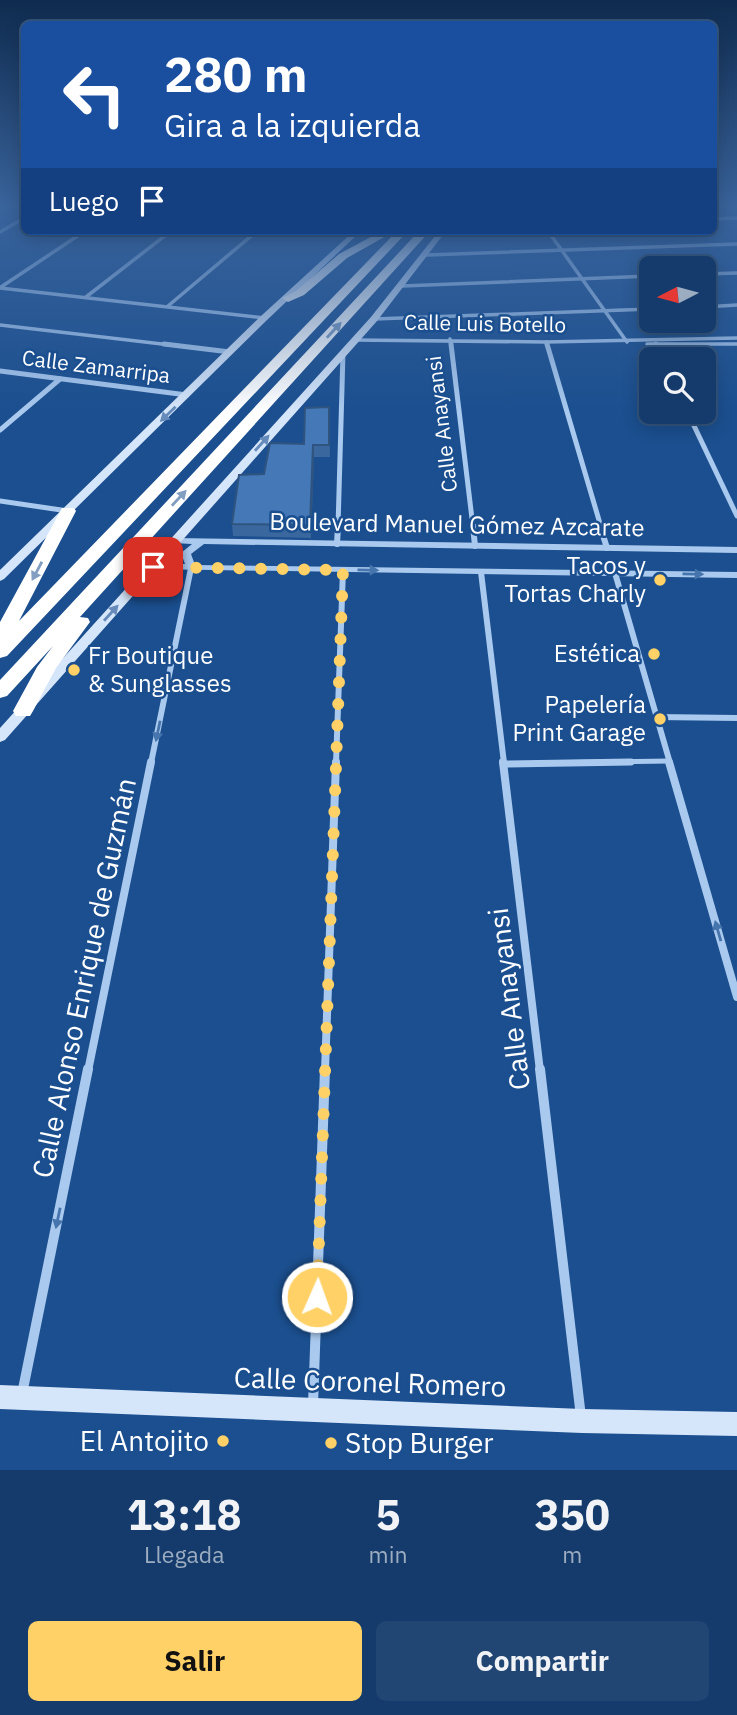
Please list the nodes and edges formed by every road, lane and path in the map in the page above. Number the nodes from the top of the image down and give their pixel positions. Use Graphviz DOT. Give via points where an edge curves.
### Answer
graph roads {
  1 [pos="20,275"];
  2 [pos="115,275"];
  3 [pos="205,275"];
  4 [pos="312,275"];
  5 [pos="321,275"];
  6 [pos="361,275"];
  7 [pos="387,275"];
  8 [pos="411,275"];
  9 [pos="579,275"];
  10 [pos="639,277"];
  11 [pos="582,279"];
  12 [pos="402,286"];
  13 [pos="0,288"];
  14 [pos="86,297"];
  15 [pos="288,298"];
  16 [pos="737,305"];
  17 [pos="168,306"];
  18 [pos="716,306"];
  19 [pos="639,309"];
  20 [pos="606,310"];
  21 [pos="264,317"];
  22 [pos="374,319"];
  23 [pos="0,325"];
  24 [pos="737,338"];
  25 [pos="450,339"];
  26 [pos="354,340"];
  27 [pos="626,341"];
  28 [pos="546,342"];
  29 [pos="656,344"];
  30 [pos="737,344"];
  31 [pos="657,347"];
  32 [pos="230,352"];
  33 [pos="343,353"];
  34 [pos="0,371"];
  35 [pos="60,379"];
  36 [pos="188,395"];
  37 [pos="694,424"];
  38 [pos="0,430"];
  39 [pos="0,501"];
  40 [pos="68,511"];
  41 [pos="737,516"];
  42 [pos="153,526"];
  43 [pos="176,541"];
  44 [pos="201,542"];
  45 [pos="337,544"];
  46 [pos="475,546"];
  47 [pos="607,548"];
  48 [pos="737,550"];
  49 [pos="153,567"];
  50 [pos="191,568"];
  51 [pos="343,570"];
  52 [pos="481,572"];
  53 [pos="615,573"];
  54 [pos="737,575"];
  55 [pos="0,577"];
  56 [pos="0,640"];
  57 [pos="0,652"];
  58 [pos="0,692"];
  59 [pos="23,711"];
  60 [pos="656,717"];
  61 [pos="737,718"];
  62 [pos="0,737"];
  63 [pos="669,761"];
  64 [pos="503,764"];
  65 [pos="737,997"];
  66 [pos="11,1397"];
  67 [pos="313,1409"];
  68 [pos="582,1421"];
  69 [pos="737,1424"];
  1 -- 13 [label="street"];
  2 -- 14 [label="street"];
  3 -- 17 [label="street"];
  4 -- 15 [label="main road"];
  5 -- 15 [label="highway"];
  6 -- 57 [label="highway"];
  42 -- 7 [label="highway, one-way"];
  8 -- 12 [label="main road"];
  9 -- 11 [label="street"];
  10 -- 11 [label="street"];
  11 -- 12 [label="street"];
  11 -- 20 [label="street"];
  12 -- 22 [label="main road"];
  13 -- 14 [label="street"];
  14 -- 17 [label="street"];
  15 -- 21 [label="main road"];
  16 -- 18 [label="street"];
  17 -- 21 [label="street"];
  19 -- 20 [label="street"];
  20 -- 22 [label="street"];
  20 -- 27 [label="street"];
  21 -- 32 [label="main road"];
  22 -- 26 [label="main road"];
  23 -- 32 [label="street"];
  24 -- 27 [label="street, Calle Luis Botello"];
  25 -- 26 [label="street, Calle Luis Botello"];
  25 -- 28 [label="street, Calle Luis Botello"];
  25 -- 46 [label="street, Calle Anayansi"];
  26 -- 33 [label="main road"];
  27 -- 28 [label="street, Calle Luis Botello"];
  27 -- 29 [label="street, Calle Luis Botello"];
  28 -- 47 [label="street"];
  29 -- 30 [label="street, Calle Luis Botello"];
  29 -- 31 [label="street"];
  32 -- 36 [label="main road"];
  43 -- 33 [label="main road, one-way"];
  33 -- 45 [label="street"];
  34 -- 35 [label="street, Calle Zamarripa"];
  35 -- 36 [label="street, Calle Zamarripa"];
  35 -- 38 [label="street"];
  36 -- 40 [label="main road, one-way"];
  37 -- 41 [label="street"];
  39 -- 40 [label="street"];
  40 -- 55 [label="main road"];
  40 -- 56 [label="highway, one-way"];
  42 -- 58 [label="highway"];
  42 -- 59 [label="highway" via="47,667"];
  43 -- 44 [label="street, Boulevard Manuel Gómez Azcarate"];
  43 -- 49 [label="main road"];
  44 -- 45 [label="street, Boulevard Manuel Gómez Azcarate"];
  44 -- 50 [label="street" via="186,554"];
  45 -- 46 [label="street, Boulevard Manuel Gómez Azcarate"];
  46 -- 47 [label="street, Boulevard Manuel Gómez Azcarate"];
  47 -- 48 [label="street, Boulevard Manuel Gómez Azcarate"];
  49 -- 50 [label="street, Boulevard Manuel Gómez Azcarate"];
  59 -- 49 [label="main road, one-way"];
  50 -- 51 [label="street, Boulevard Manuel Gómez Azcarate"];
  50 -- 66 [label="street, Calle Alonso Enrique de Guzmán, one-way"];
  51 -- 52 [label="street, Boulevard Manuel Gómez Azcarate, one-way"];
  51 -- 67 [label="street"];
  52 -- 53 [label="street, Boulevard Manuel Gómez Azcarate"];
  52 -- 64 [label="street, Calle Anayansi"];
  53 -- 54 [label="street, Boulevard Manuel Gómez Azcarate, one-way"];
  53 -- 60 [label="street"];
  59 -- 62 [label="main road"];
  60 -- 61 [label="street"];
  60 -- 63 [label="street"];
  63 -- 64 [label="street"];
  65 -- 63 [label="street, one-way"];
  64 -- 68 [label="street, Calle Anayansi"];
  66 -- 67 [label="main road, Calle Coronel Romero"];
  67 -- 68 [label="main road, Calle Coronel Romero"];
  68 -- 69 [label="main road, Calle Coronel Romero"];
}
